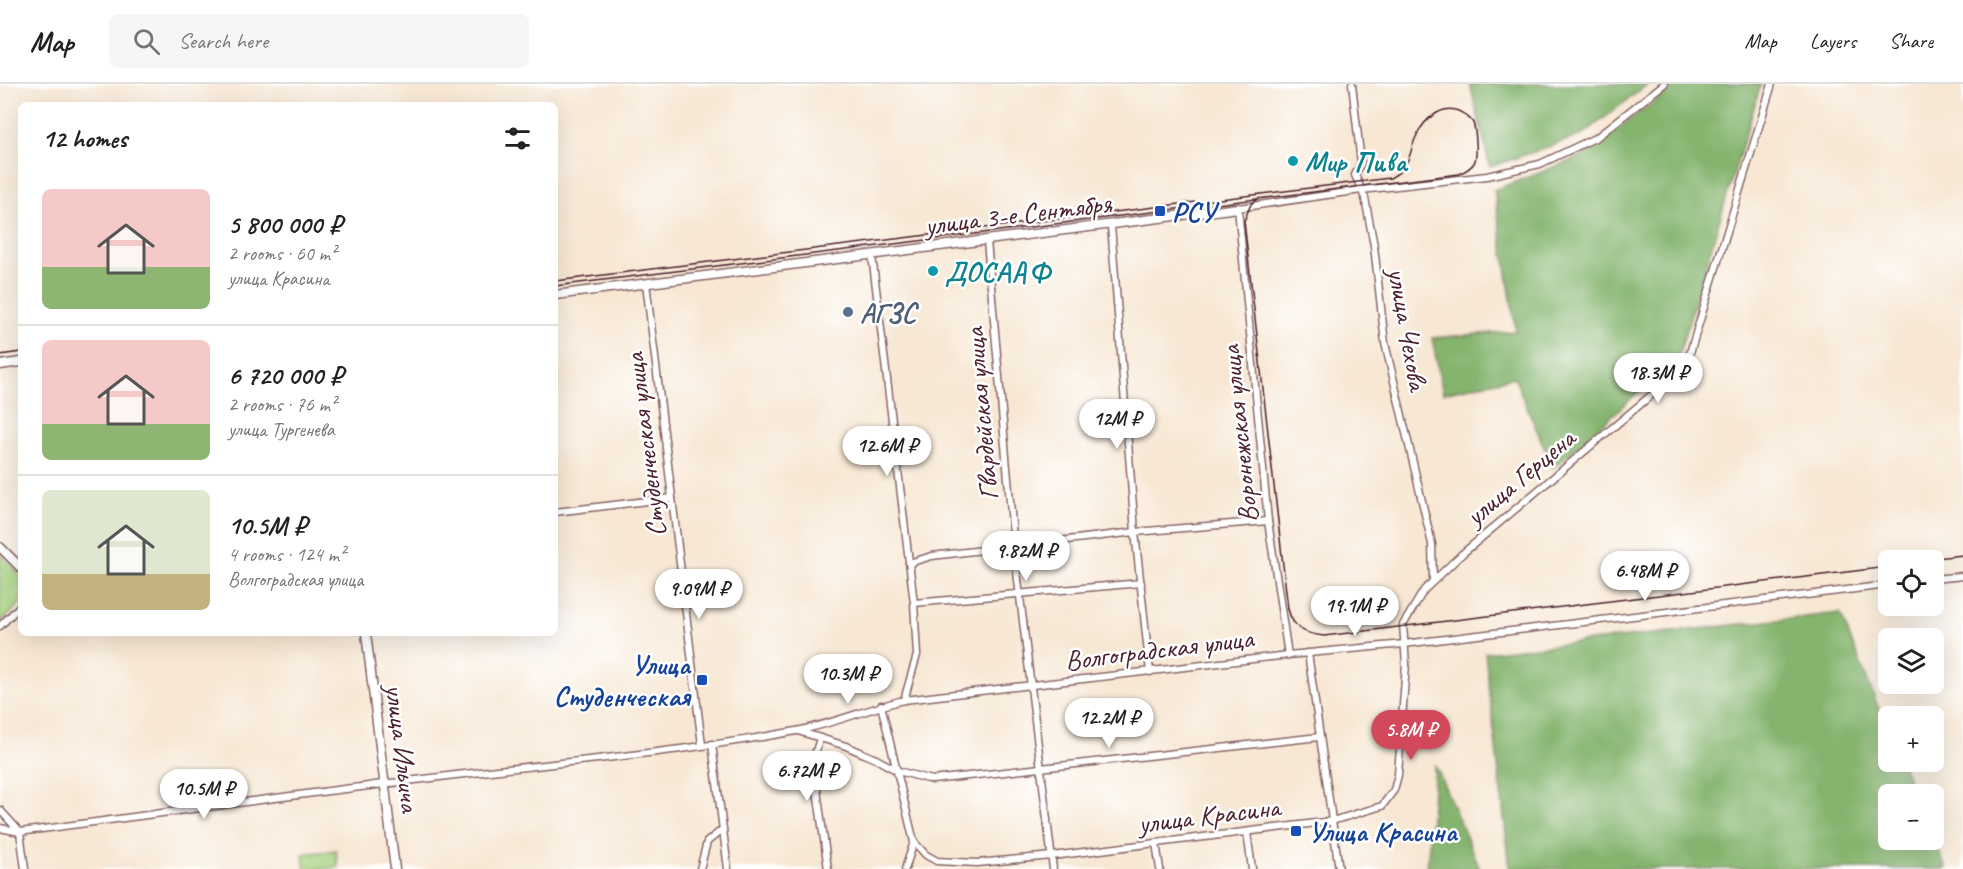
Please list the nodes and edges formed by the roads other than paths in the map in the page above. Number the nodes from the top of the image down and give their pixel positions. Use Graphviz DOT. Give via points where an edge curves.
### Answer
graph roads {
  1 [pos="1352,84"];
  2 [pos="1664,84"];
  3 [pos="1772,84"];
  4 [pos="1361,190"];
  5 [pos="1238,208"];
  6 [pos="1111,225"];
  7 [pos="987,241"];
  8 [pos="872,255"];
  9 [pos="646,283"];
  10 [pos="558,295"];
  11 [pos="18,362"];
  12 [pos="0,365"];
  13 [pos="672,498"];
  14 [pos="558,512"];
  15 [pos="1268,521"];
  16 [pos="1136,532"];
  17 [pos="0,547"];
  18 [pos="1014,547"];
  19 [pos="909,563"];
  20 [pos="18,565"];
  21 [pos="1963,576"];
  22 [pos="1944,578"];
  23 [pos="1433,581"];
  24 [pos="1141,583"];
  25 [pos="1878,586"];
  26 [pos="1020,594"];
  27 [pos="914,603"];
  28 [pos="18,608"];
  29 [pos="0,626"];
  30 [pos="366,636"];
  31 [pos="1404,644"];
  32 [pos="1308,653"];
  33 [pos="1288,655"];
  34 [pos="1150,672"];
  35 [pos="1032,684"];
  36 [pos="904,700"];
  37 [pos="881,705"];
  38 [pos="797,731"];
  39 [pos="1320,737"];
  40 [pos="820,738"];
  41 [pos="712,744"];
  42 [pos="702,745"];
  43 [pos="1042,769"];
  44 [pos="898,771"];
  45 [pos="385,784"];
  46 [pos="0,810"];
  47 [pos="1332,821"];
  48 [pos="0,828"];
  49 [pos="723,830"];
  50 [pos="20,832"];
  51 [pos="1247,832"];
  52 [pos="914,842"];
  53 [pos="1156,843"];
  54 [pos="1052,856"];
  55 [pos="977,866"];
  56 [pos="25,869"];
  57 [pos="396,869"];
  58 [pos="700,869"];
  59 [pos="728,869"];
  60 [pos="828,869"];
  61 [pos="904,869"];
  62 [pos="1053,869"];
  63 [pos="1160,869"];
  64 [pos="1252,869"];
  65 [pos="1339,869"];
  1 -- 4 [label="street, улица Чехова" via="1361,163 1355,175"];
  2 -- 4 [label="street, улица 3-е Сентября" via="1597,138 1540,164 1487,176"];
  3 -- 23 [label="street, улица Герцена" via="1686,366"];
  4 -- 5 [label="street, улица 3-е Сентября"];
  4 -- 23 [label="street, улица Чехова" via="1374,246 1385,343 1432,544"];
  5 -- 6 [label="street, улица 3-е Сентября"];
  5 -- 15 [label="street, Воронежская улица"];
  6 -- 7 [label="street, улица 3-е Сентября"];
  6 -- 16 [label="street"];
  7 -- 8 [label="street, улица 3-е Сентября"];
  7 -- 18 [label="street, Гвардейская улица"];
  8 -- 9 [label="street, улица 3-е Сентября"];
  8 -- 19 [label="street"];
  9 -- 10 [label="street, улица 3-е Сентября"];
  9 -- 13 [label="street, Студенческая улица"];
  11 -- 12 [label="street"];
  13 -- 14 [label="street"];
  13 -- 42 [label="street, Студенческая улица"];
  15 -- 16 [label="street"];
  15 -- 33 [label="street, Воронежская улица"];
  16 -- 18 [label="street"];
  16 -- 24 [label="street"];
  17 -- 20 [label="street"];
  18 -- 19 [label="street" via="932,556"];
  18 -- 26 [label="street, Гвардейская улица"];
  19 -- 27 [label="street"];
  21 -- 22 [label="street"];
  23 -- 31 [label="street, улица Герцена" via="1403,625"];
  24 -- 26 [label="street"];
  24 -- 34 [label="street"];
  25 -- 31 [label="street, Волгоградская улица"];
  26 -- 27 [label="street"];
  26 -- 35 [label="street, Гвардейская улица"];
  27 -- 36 [label="street" via="917,655"];
  28 -- 29 [label="street"];
  30 -- 45 [label="street, улица Ильича"];
  31 -- 32 [label="street, Волгоградская улица"];
  31 -- 47 [label="street, улица Красина" via="1400,753 1394,790 1377,809"];
  32 -- 33 [label="street, Волгоградская улица"];
  32 -- 39 [label="street"];
  33 -- 34 [label="street, Волгоградская улица"];
  34 -- 35 [label="street, Волгоградская улица"];
  35 -- 36 [label="street, Волгоградская улица"];
  35 -- 43 [label="street, Гвардейская улица"];
  36 -- 37 [label="street, Волгоградская улица"];
  37 -- 38 [label="street, Волгоградская улица" via="838,722"];
  37 -- 44 [label="street"];
  38 -- 40 [label="street, Волгоградская улица"];
  38 -- 41 [label="street, Волгоградская улица"];
  39 -- 43 [label="street, Волгоградская улица"];
  39 -- 47 [label="street"];
  40 -- 44 [label="street, Волгоградская улица" via="861,752"];
  40 -- 60 [label="street" via="813,761"];
  41 -- 42 [label="street, Волгоградская улица"];
  41 -- 49 [label="street"];
  42 -- 45 [label="street, Волгоградская улица"];
  43 -- 44 [label="street, Волгоградская улица" via="932,780"];
  43 -- 54 [label="street, Гвардейская улица"];
  44 -- 52 [label="street"];
  45 -- 50 [label="street, Волгоградская улица"];
  45 -- 57 [label="street, улица Ильича"];
  46 -- 50 [label="street"];
  47 -- 51 [label="street, улица Красина"];
  47 -- 65 [label="street"];
  48 -- 50 [label="street, Волгоградская улица"];
  49 -- 58 [label="street" via="707,842"];
  49 -- 59 [label="street"];
  50 -- 56 [label="street"];
  51 -- 53 [label="street, улица Красина"];
  51 -- 64 [label="street"];
  52 -- 55 [label="street, улица Красина" via="926,855"];
  52 -- 61 [label="street"];
  53 -- 54 [label="street, улица Красина"];
  53 -- 63 [label="street"];
  54 -- 55 [label="street, улица Красина"];
  54 -- 62 [label="street, Гвардейская улица"];
}
